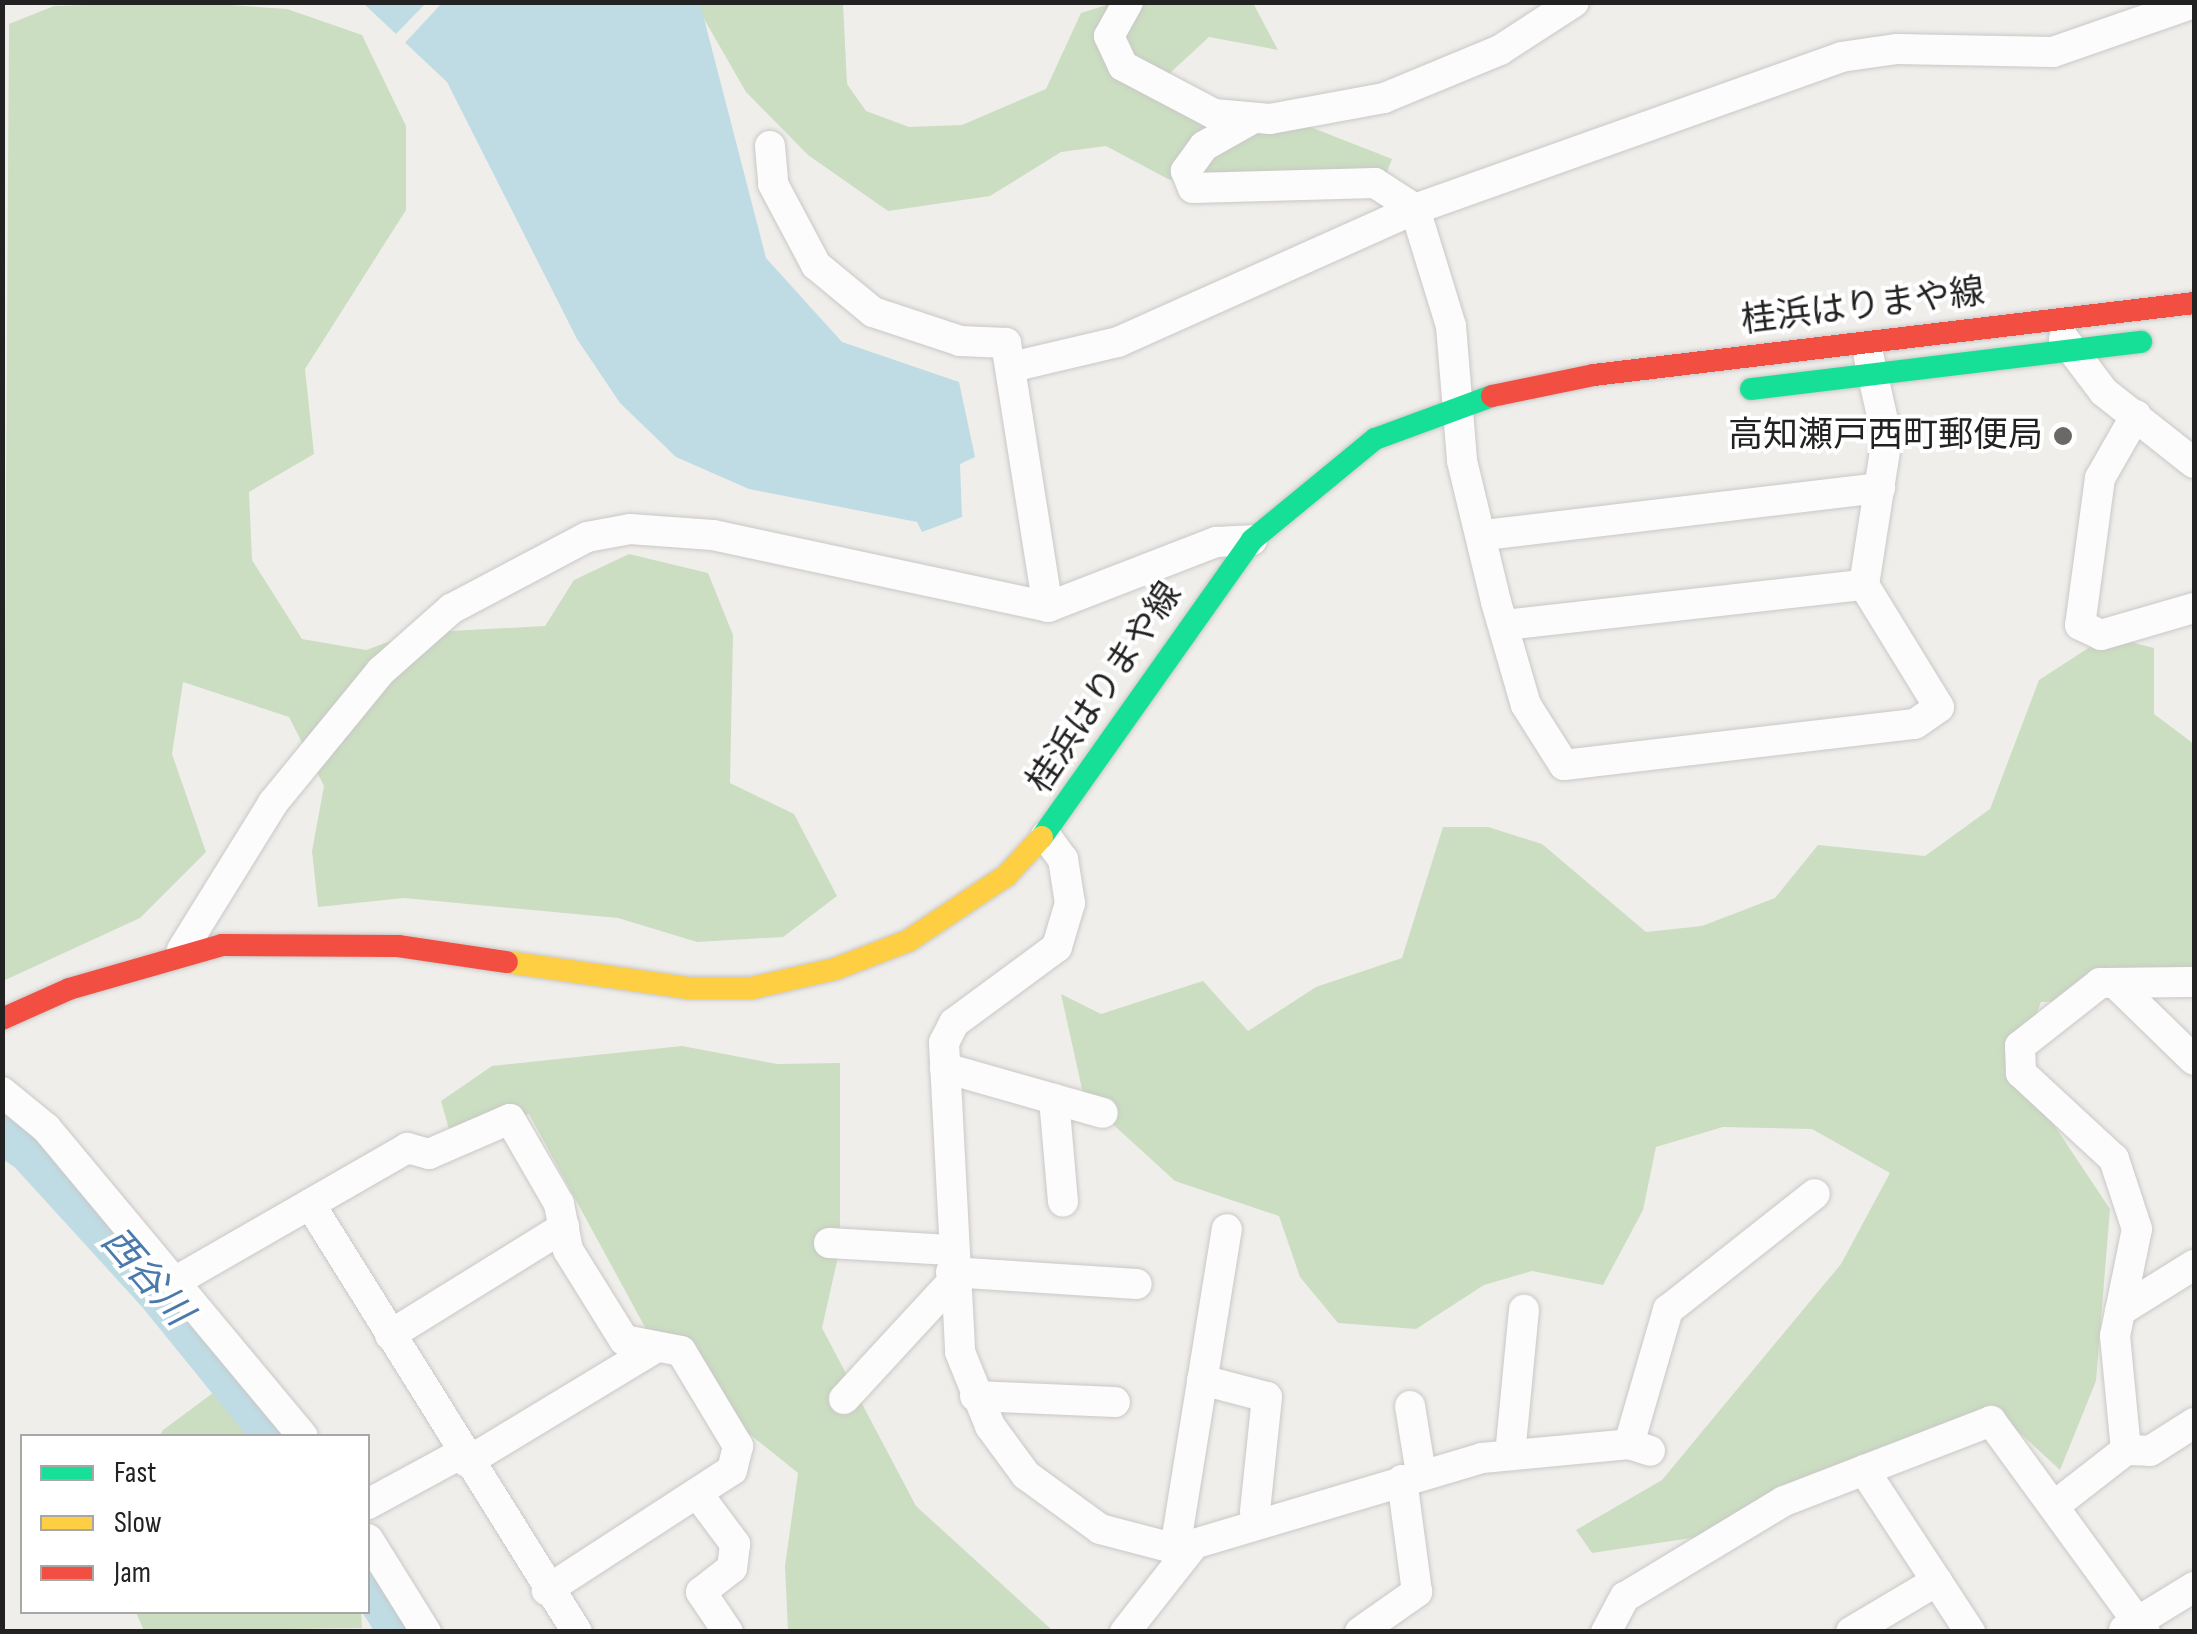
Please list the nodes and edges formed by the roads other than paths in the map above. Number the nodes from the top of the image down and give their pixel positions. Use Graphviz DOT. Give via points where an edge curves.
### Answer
graph roads {
  1 [pos="1128,2"];
  2 [pos="1574,2"];
  3 [pos="2194,3"];
  4 [pos="1254,118"];
  5 [pos="770,146"];
  6 [pos="1416,209"];
  7 [pos="2194,303"];
  8 [pos="2050,320"];
  9 [pos="2162,340"];
  10 [pos="1865,342"];
  11 [pos="2073,351"];
  12 [pos="1012,367"];
  13 [pos="1873,376"];
  14 [pos="1720,392"];
  15 [pos="1553,412"];
  16 [pos="2136,416"];
  17 [pos="1457,418"];
  18 [pos="1406,457"];
  19 [pos="2194,463"];
  20 [pos="1358,488"];
  21 [pos="1880,488"];
  22 [pos="1305,532"];
  23 [pos="1484,536"];
  24 [pos="1252,540"];
  25 [pos="1864,585"];
  26 [pos="1248,594"];
  27 [pos="1048,607"];
  28 [pos="2194,608"];
  29 [pos="1505,626"];
  30 [pos="1206,653"];
  31 [pos="1086,832"];
  32 [pos="1054,848"];
  33 [pos="1038,884"];
  34 [pos="182,950"];
  35 [pos="939,953"];
  36 [pos="338,972"];
  37 [pos="260,973"];
  38 [pos="220,974"];
  39 [pos="2194,982"];
  40 [pos="2120,988"];
  41 [pos="848,993"];
  42 [pos="94,1010"];
  43 [pos="2,1019"];
  44 [pos="2194,1060"];
  45 [pos="944,1068"];
  46 [pos="2,1092"];
  47 [pos="1054,1099"];
  48 [pos="1103,1113"];
  49 [pos="1815,1194"];
  50 [pos="1063,1202"];
  51 [pos="310,1204"];
  52 [pos="564,1227"];
  53 [pos="1227,1229"];
  54 [pos="829,1243"];
  55 [pos="2194,1265"];
  56 [pos="951,1268"];
  57 [pos="176,1281"];
  58 [pos="1137,1284"];
  59 [pos="1524,1310"];
  60 [pos="2120,1311"];
  61 [pos="390,1335"];
  62 [pos="657,1346"];
  63 [pos="1202,1380"];
  64 [pos="975,1396"];
  65 [pos="844,1399"];
  66 [pos="1115,1402"];
  67 [pos="1410,1406"];
  68 [pos="2194,1423"];
  69 [pos="301,1434"];
  70 [pos="2126,1450"];
  71 [pos="1510,1456"];
  72 [pos="464,1458"];
  73 [pos="1864,1470"];
  74 [pos="1412,1477"];
  75 [pos="696,1493"];
  76 [pos="370,1503"];
  77 [pos="2054,1506"];
  78 [pos="1255,1511"];
  79 [pos="370,1542"];
  80 [pos="1183,1548"];
  81 [pos="1937,1581"];
  82 [pos="2194,1587"];
  83 [pos="546,1590"];
  84 [pos="2135,1628"];
  85 [pos="426,1632"];
  86 [pos="576,1632"];
  87 [pos="728,1632"];
  88 [pos="1124,1632"];
  89 [pos="1360,1632"];
  90 [pos="1606,1632"];
  91 [pos="1851,1632"];
  92 [pos="1970,1632"];
  1 -- 4 [label="street" via="1109,36 1123,66 1214,114"];
  2 -- 4 [label="street" via="1500,50 1384,98"];
  3 -- 6 [label="street" via="2052,52 1897,49 1840,58"];
  4 -- 6 [label="street" via="1204,146 1186,171 1193,188 1375,183"];
  5 -- 12 [label="street" via="773,184 816,265 873,312 960,341 1006,343"];
  6 -- 12 [label="street" via="1118,342"];
  6 -- 17 [label="street" via="1450,326"];
  7 -- 8 [label="main road, 桂浜はりまや線"];
  8 -- 10 [label="main road, 桂浜はりまや線"];
  8 -- 11 [label="street"];
  9 -- 11 [label="main road, 桂浜はりまや線"];
  10 -- 13 [label="street"];
  10 -- 17 [label="main road, 桂浜はりまや線" via="1594,375"];
  11 -- 13 [label="main road, 桂浜はりまや線"];
  11 -- 16 [label="street"];
  12 -- 27 [label="street"];
  13 -- 14 [label="main road, 桂浜はりまや線"];
  13 -- 21 [label="street" via="1887,438"];
  15 -- 17 [label="main road, 桂浜はりまや線"];
  16 -- 19 [label="street"];
  16 -- 28 [label="street" via="2100,478 2080,624 2101,635"];
  17 -- 18 [label="main road, 桂浜はりまや線"];
  17 -- 23 [label="street"];
  17 -- 24 [label="main road, 桂浜はりまや線" via="1374,439"];
  20 -- 22 [label="main road"];
  21 -- 23 [label="street"];
  21 -- 25 [label="street"];
  23 -- 29 [label="street"];
  24 -- 27 [label="street" via="1216,542"];
  24 -- 32 [label="main road, 桂浜はりまや線"];
  25 -- 29 [label="street"];
  25 -- 29 [label="street" via="1939,707 1915,724 1564,765 1526,705"];
  26 -- 30 [label="main road, 桂浜はりまや線"];
  27 -- 34 [label="street" via="713,536 630,529 587,537 451,609 381,671 272,804"];
  31 -- 32 [label="main road, 桂浜はりまや線"];
  32 -- 33 [label="main road, 桂浜はりまや線"];
  32 -- 34 [label="main road, 桂浜はりまや線" via="908,940 752,988 583,977 398,946"];
  32 -- 45 [label="street" via="1070,902 1057,947 954,1023"];
  34 -- 43 [label="main road, 桂浜はりまや線"];
  35 -- 41 [label="main road"];
  36 -- 37 [label="main road"];
  38 -- 42 [label="main road"];
  39 -- 40 [label="street"];
  40 -- 44 [label="street"];
  40 -- 60 [label="street" via="2100,983 2020,1046 2021,1073 2114,1159 2137,1229"];
  45 -- 47 [label="street"];
  45 -- 56 [label="street"];
  46 -- 57 [label="street" via="46,1128"];
  47 -- 48 [label="street"];
  47 -- 50 [label="street"];
  49 -- 71 [label="street" via="1668,1310 1640,1448"];
  51 -- 52 [label="street" via="407,1148 443,1149 499,1118 516,1127"];
  51 -- 57 [label="street"];
  51 -- 61 [label="street"];
  52 -- 61 [label="street"];
  52 -- 62 [label="street" via="624,1340"];
  53 -- 63 [label="street"];
  54 -- 56 [label="street"];
  55 -- 60 [label="street"];
  56 -- 58 [label="street"];
  56 -- 64 [label="street"];
  56 -- 65 [label="street"];
  57 -- 69 [label="street"];
  59 -- 71 [label="street"];
  60 -- 70 [label="street"];
  61 -- 72 [label="street"];
  62 -- 72 [label="street"];
  62 -- 75 [label="street" via="681,1351 738,1446 732,1470"];
  63 -- 78 [label="street" via="1267,1398"];
  63 -- 80 [label="street"];
  64 -- 66 [label="street"];
  64 -- 80 [label="street" via="1026,1475 1055,1500 1100,1529"];
  67 -- 74 [label="street"];
  68 -- 70 [label="street" via="2150,1450"];
  70 -- 77 [label="street"];
  71 -- 74 [label="street"];
  72 -- 76 [label="street"];
  72 -- 83 [label="street"];
  73 -- 77 [label="street" via="1992,1421"];
  73 -- 81 [label="street"];
  73 -- 90 [label="street" via="1784,1501 1625,1597"];
  74 -- 80 [label="street"];
  74 -- 89 [label="street" via="1417,1592"];
  75 -- 83 [label="street"];
  75 -- 87 [label="street" via="735,1544 732,1568 701,1592"];
  77 -- 84 [label="street"];
  79 -- 85 [label="street"];
  80 -- 88 [label="street"];
  81 -- 91 [label="street"];
  81 -- 92 [label="street"];
  82 -- 84 [label="street"];
  83 -- 86 [label="street"];
}
